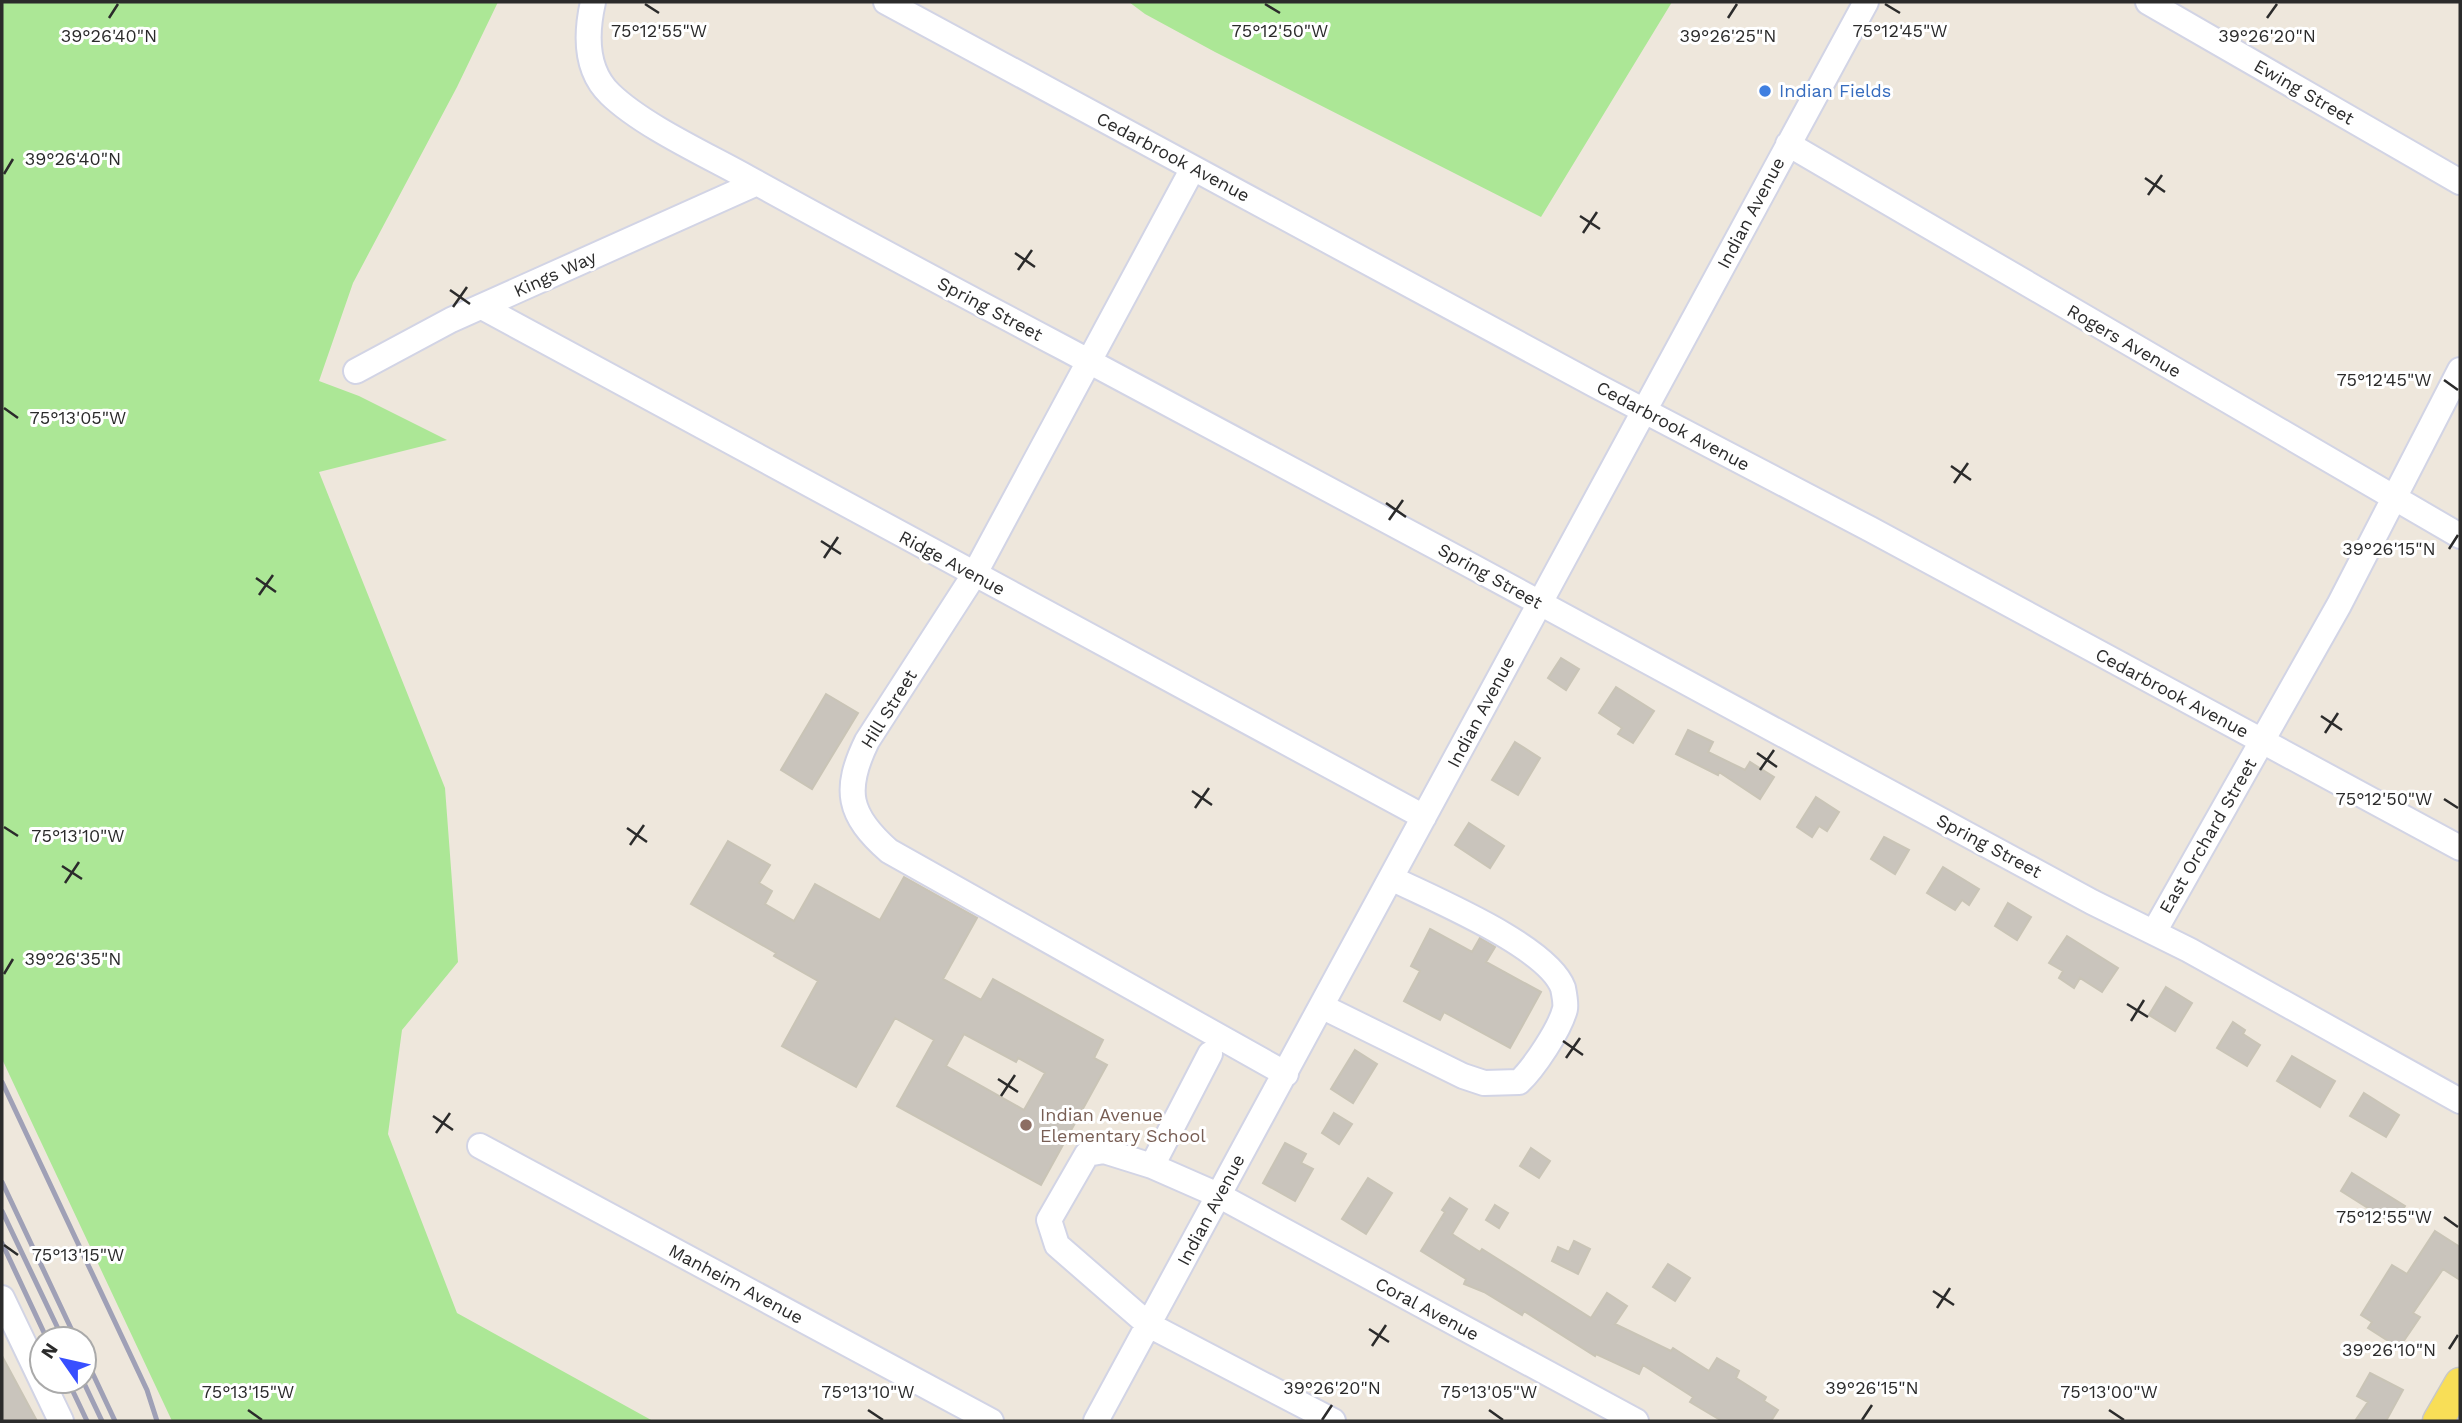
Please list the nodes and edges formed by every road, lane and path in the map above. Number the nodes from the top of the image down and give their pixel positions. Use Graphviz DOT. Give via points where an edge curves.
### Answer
graph roads {
  1 [pos="593,2"];
  2 [pos="886,2"];
  3 [pos="1866,2"];
  4 [pos="2148,2"];
  5 [pos="1788,145"];
  6 [pos="1193,168"];
  7 [pos="2460,181"];
  8 [pos="757,183"];
  9 [pos="482,307"];
  10 [pos="1089,361"];
  11 [pos="356,370"];
  12 [pos="2460,370"];
  13 [pos="1644,410"];
  14 [pos="2395,498"];
  15 [pos="2460,536"];
  16 [pos="974,575"];
  17 [pos="1539,603"];
  18 [pos="2262,741"];
  19 [pos="1424,817"];
  20 [pos="2460,848"];
  21 [pos="1391,878"];
  22 [pos="2154,932"];
  23 [pos="1322,1007"];
  24 [pos="1210,1054"];
  25 [pos="1286,1074"];
  26 [pos="2460,1101"];
  27 [pos="480,1146"];
  28 [pos="1152,1166"];
  29 [pos="1218,1195"];
  30 [pos="2,1298"];
  31 [pos="1149,1325"];
  32 [pos="2460,1383"];
  33 [pos="61,1421"];
  34 [pos="991,1421"];
  35 [pos="1096,1421"];
  36 [pos="1334,1421"];
  37 [pos="1636,1421"];
  38 [pos="2438,1421"];
  1 -- 8 [label="street, Spring Street" via="587,42 602,86 632,112"];
  2 -- 6 [label="street, Cedarbrook Avenue"];
  3 -- 5 [label="street, Indian Avenue"];
  4 -- 7 [label="street, Ewing Street"];
  5 -- 13 [label="street, Indian Avenue"];
  5 -- 14 [label="street, Rogers Avenue"];
  6 -- 10 [label="street, Hill Street"];
  6 -- 13 [label="street, Cedarbrook Avenue"];
  8 -- 9 [label="street, Kings Way"];
  8 -- 10 [label="street, Spring Street"];
  9 -- 11 [label="street, Kings Way"];
  9 -- 16 [label="street, Ridge Avenue"];
  10 -- 16 [label="street, Hill Street"];
  10 -- 17 [label="street, Spring Street"];
  12 -- 14 [label="street, East Orchard Street"];
  13 -- 17 [label="street, Indian Avenue"];
  13 -- 18 [label="street, Cedarbrook Avenue"];
  14 -- 15 [label="street, Rogers Avenue"];
  14 -- 18 [label="street, East Orchard Street"];
  16 -- 19 [label="street, Ridge Avenue"];
  16 -- 25 [label="street, Hill Street" via="856,762 852,799 870,835 889,851"];
  17 -- 19 [label="street, Indian Avenue"];
  17 -- 22 [label="street, Spring Street"];
  18 -- 20 [label="street, Cedarbrook Avenue"];
  18 -- 22 [label="street, East Orchard Street"];
  19 -- 21 [label="street, Indian Avenue"];
  21 -- 23 [label="street, Indian Avenue"];
  21 -- 23 [label="street" via="1505,935 1552,970 1563,987 1565,1008 1549,1041 1519,1082 1484,1083"];
  22 -- 26 [label="street, Spring Street"];
  23 -- 25 [label="street, Indian Avenue"];
  24 -- 28 [label="street"];
  25 -- 29 [label="street, Indian Avenue"];
  27 -- 34 [label="street, Manheim Avenue"];
  28 -- 29 [label="street, Coral Avenue"];
  28 -- 31 [label="street, Coral Avenue" via="1104,1151 1087,1154 1049,1220 1057,1245"];
  29 -- 31 [label="street, Indian Avenue"];
  29 -- 37 [label="street, Coral Avenue"];
  30 -- 33 [label="street"];
  31 -- 35 [label="street, Indian Avenue"];
  31 -- 36 [label="street"];
  32 -- 38 [label="main road"];
}
